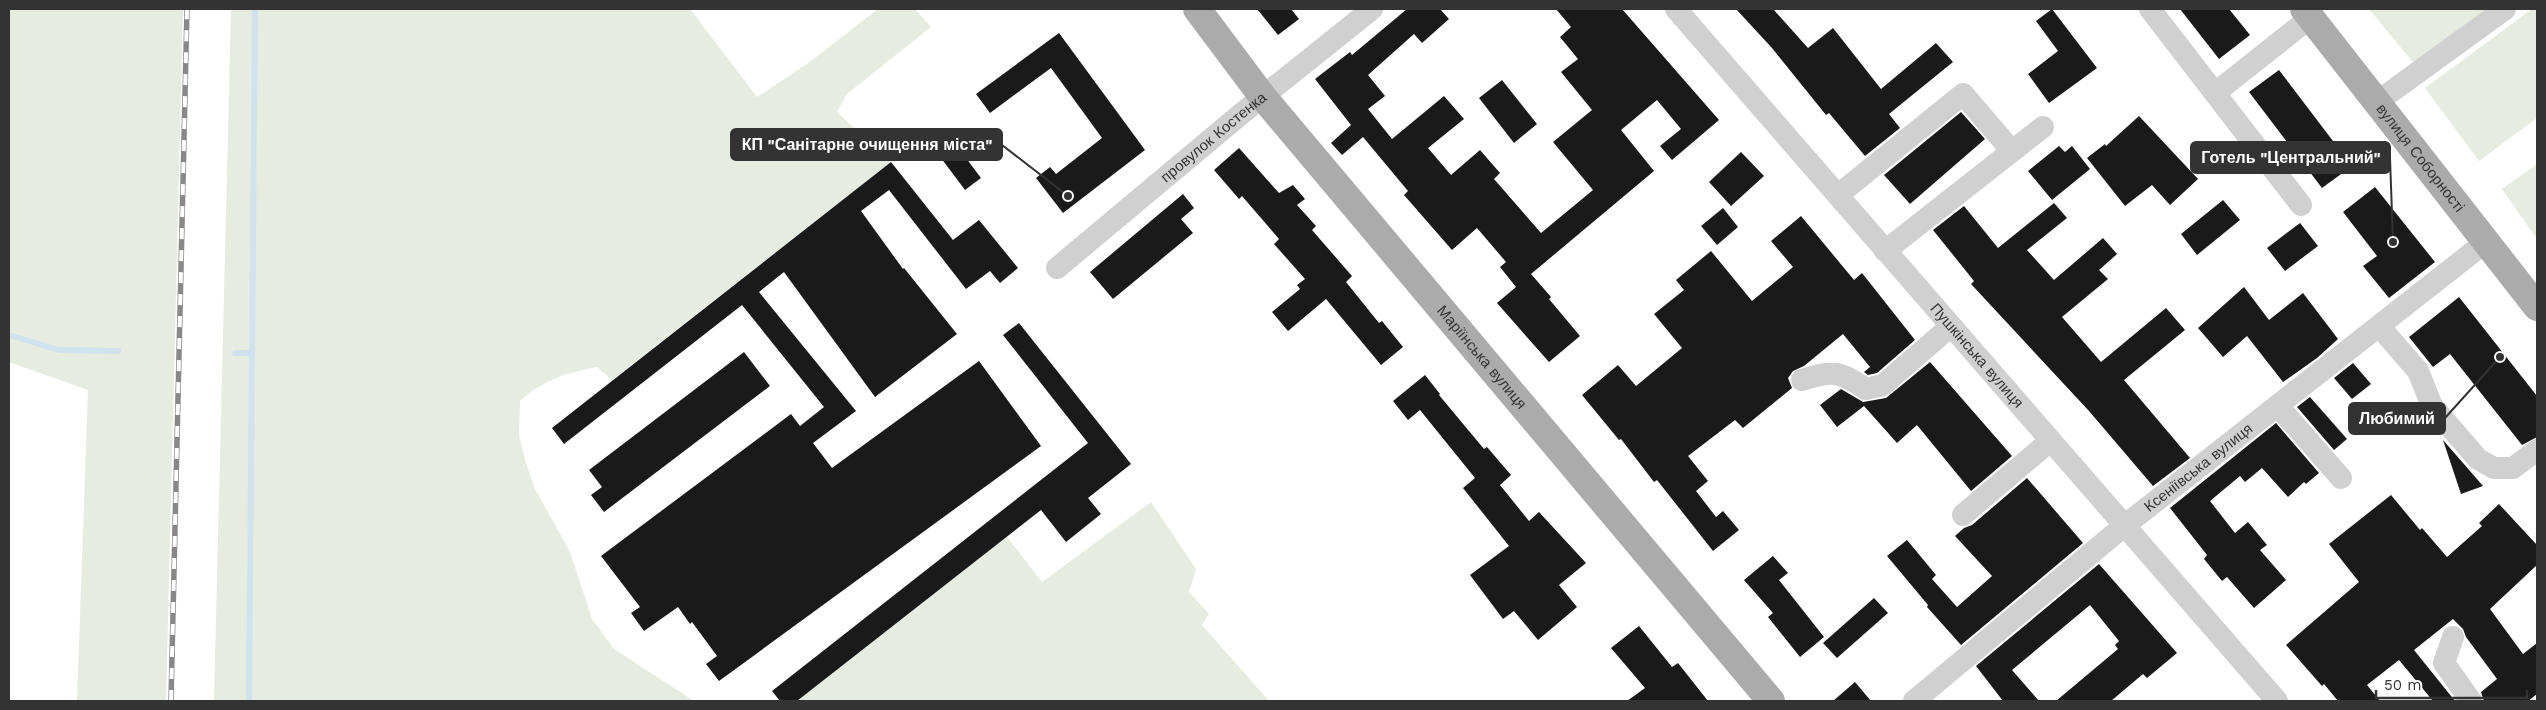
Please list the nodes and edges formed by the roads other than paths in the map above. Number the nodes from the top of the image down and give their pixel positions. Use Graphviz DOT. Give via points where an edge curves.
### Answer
graph roads {
  1 [pos="1197,9"];
  2 [pos="1372,9"];
  3 [pos="1676,9"];
  4 [pos="2150,9"];
  5 [pos="2505,9"];
  6 [pos="2308,13"];
  7 [pos="2215,93"];
  8 [pos="1263,97"];
  9 [pos="2377,102"];
  10 [pos="2043,127"];
  11 [pos="2012,151"];
  12 [pos="1838,195"];
  13 [pos="2301,205"];
  14 [pos="2487,241"];
  15 [pos="1886,251"];
  16 [pos="1058,268"];
  17 [pos="2536,304"];
  18 [pos="1951,326"];
  19 [pos="2379,326"];
  20 [pos="1802,380"];
  21 [pos="2278,406"];
  22 [pos="2050,441"];
  23 [pos="2537,450"];
  24 [pos="2341,478"];
  25 [pos="1963,515"];
  26 [pos="2124,526"];
  27 [pos="2452,637"];
  28 [pos="1771,701"];
  29 [pos="1914,701"];
  30 [pos="2278,701"];
  31 [pos="2471,701"];
  1 -- 8 [label="main road, Маріїнська вулиця"];
  2 -- 8 [label="street, провулок Костенка"];
  3 -- 12 [label="street, Пушкінська вулиця"];
  4 -- 7 [label="street"];
  5 -- 9 [label="street"];
  6 -- 7 [label="street"];
  6 -- 9 [label="main road, вулиця Соборності"];
  7 -- 13 [label="street"];
  8 -- 16 [label="street, провулок Костенка"];
  8 -- 28 [label="main road, Маріїнська вулиця"];
  9 -- 14 [label="main road, вулиця Соборності"];
  10 -- 11 [label="street"];
  11 -- 12 [label="street" via="1963,94"];
  11 -- 15 [label="street"];
  12 -- 15 [label="street, Пушкінська вулиця"];
  14 -- 17 [label="main road, вулиця Соборності"];
  14 -- 19 [label="street, Ксеніївська вулиця"];
  15 -- 18 [label="street, Пушкінська вулиця"];
  18 -- 20 [label="street" via="1883,384 1866,389 1844,374 1821,374"];
  18 -- 22 [label="street, Пушкінська вулиця"];
  19 -- 21 [label="street, Ксеніївська вулиця"];
  19 -- 23 [label="street" via="2418,371 2432,406 2478,459 2494,468 2513,468"];
  21 -- 24 [label="street"];
  21 -- 26 [label="street, Ксеніївська вулиця"];
  22 -- 25 [label="street"];
  22 -- 26 [label="street, Пушкінська вулиця"];
  26 -- 29 [label="street, Ксеніївська вулиця"];
  26 -- 30 [label="street, Пушкінська вулиця"];
  27 -- 31 [label="street" via="2444,663"];
}
